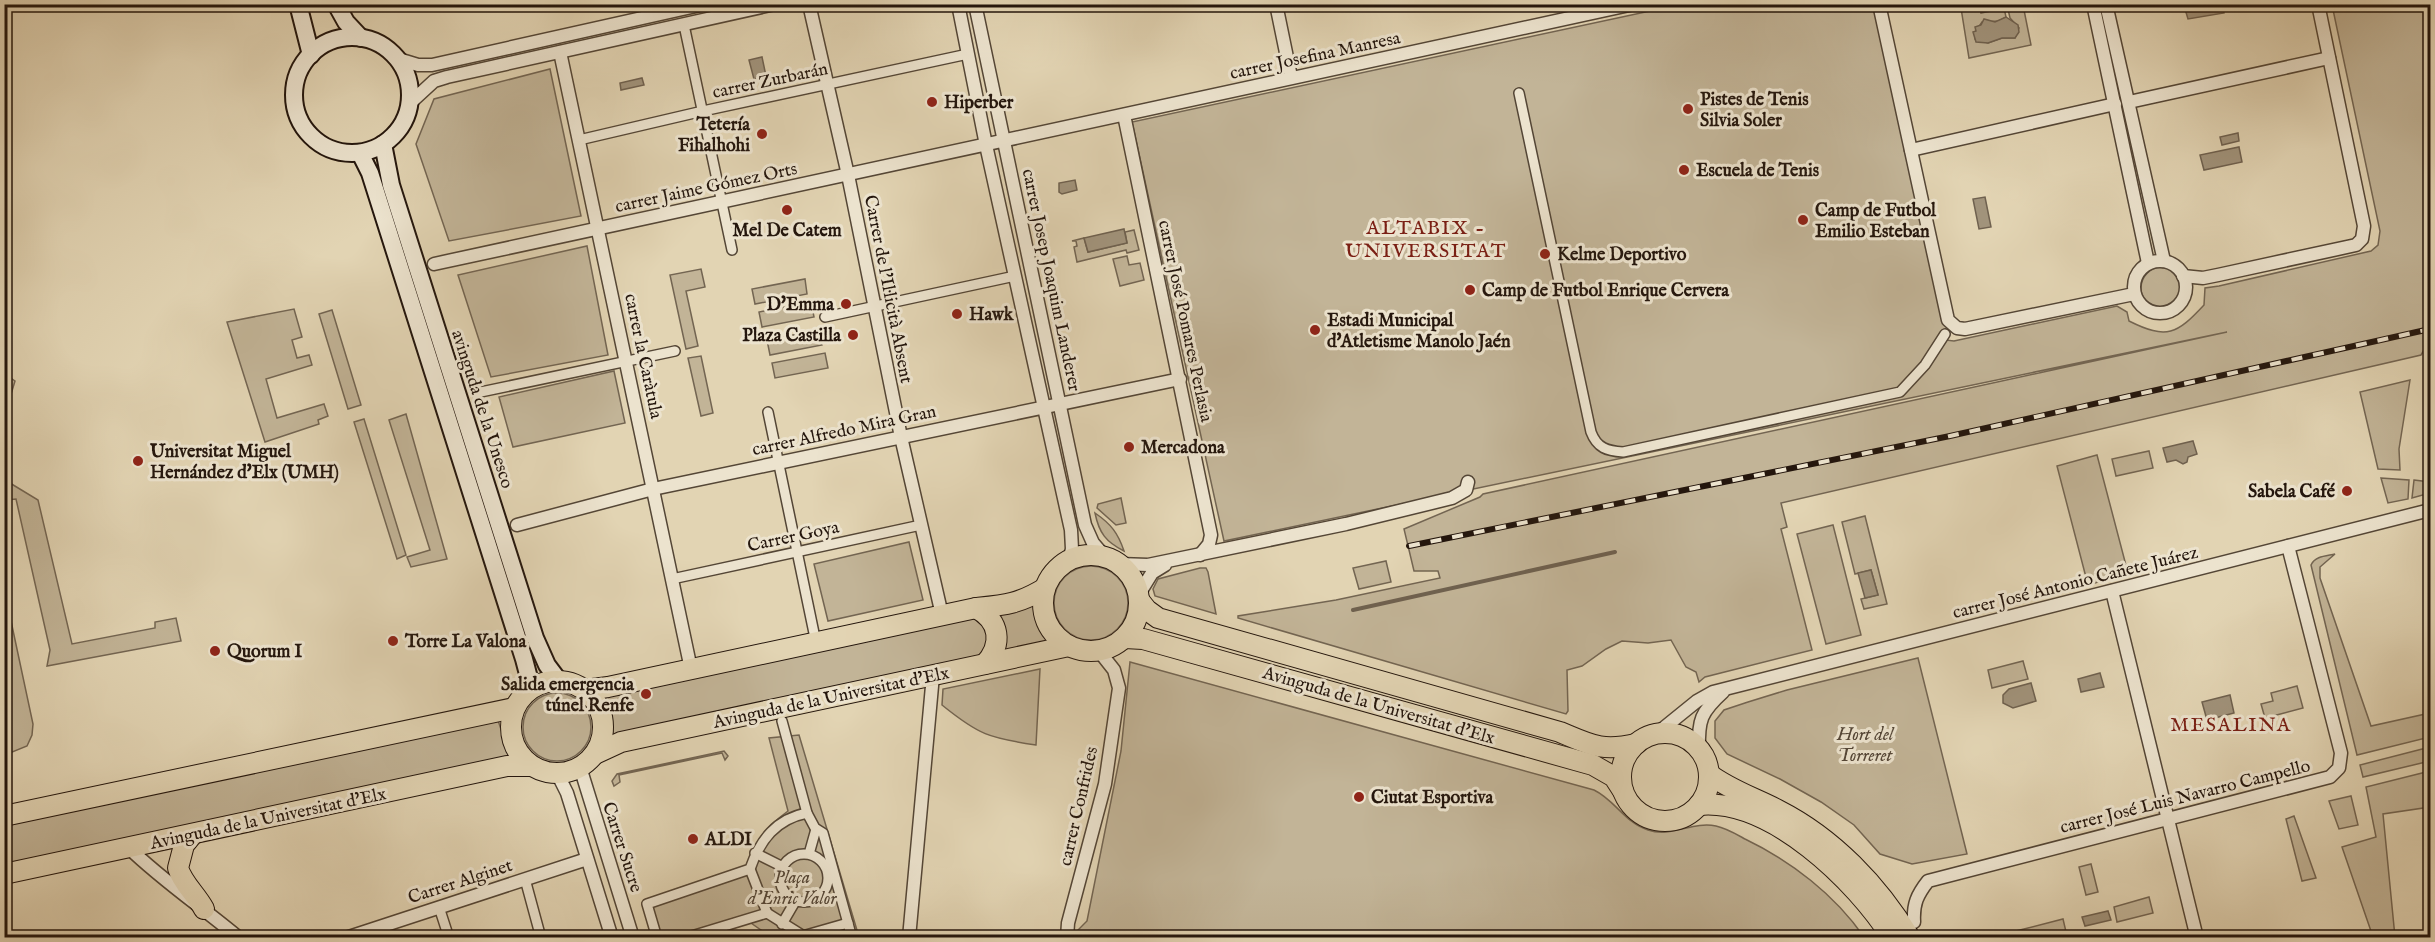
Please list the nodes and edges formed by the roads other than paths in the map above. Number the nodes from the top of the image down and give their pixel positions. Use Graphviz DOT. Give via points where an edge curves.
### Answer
graph roads {
  1 [pos="298,4"];
  2 [pos="336,4"];
  3 [pos="705,4"];
  4 [pos="775,4"];
  5 [pos="809,4"];
  6 [pos="957,4"];
  7 [pos="975,4"];
  8 [pos="1276,4"];
  9 [pos="1597,4"];
  10 [pos="1634,4"];
  11 [pos="1879,4"];
  12 [pos="2093,4"];
  13 [pos="2106,4"];
  14 [pos="2318,4"];
  15 [pos="1576,7"];
  16 [pos="684,25"];
  17 [pos="362,38"];
  18 [pos="560,52"];
  19 [pos="968,54"];
  20 [pos="311,55"];
  21 [pos="395,58"];
  22 [pos="2329,58"];
  23 [pos="1290,72"];
  24 [pos="827,84"];
  25 [pos="1519,93"];
  26 [pos="2129,102"];
  27 [pos="409,104"];
  28 [pos="2115,104"];
  29 [pos="703,111"];
  30 [pos="1124,115"];
  31 [pos="1003,137"];
  32 [pos="579,140"];
  33 [pos="383,144"];
  34 [pos="986,145"];
  35 [pos="1911,150"];
  36 [pos="360,153"];
  37 [pos="848,175"];
  38 [pos="722,202"];
  39 [pos="598,229"];
  40 [pos="732,250"];
  41 [pos="2164,261"];
  42 [pos="434,264"];
  43 [pos="2148,264"];
  44 [pos="1016,276"];
  45 [pos="2183,276"];
  46 [pos="2134,294"];
  47 [pos="874,306"];
  48 [pos="825,317"];
  49 [pos="1948,329"];
  50 [pos="675,351"];
  51 [pos="626,361"];
  52 [pos="1180,379"];
  53 [pos="476,393"];
  54 [pos="1060,404"];
  55 [pos="1046,407"];
  56 [pos="768,412"];
  57 [pos="901,437"];
  58 [pos="778,462"];
  59 [pos="1468,482"];
  60 [pos="653,489"];
  61 [pos="2430,510"];
  62 [pos="518,525"];
  63 [pos="921,525"];
  64 [pos="1211,535"];
  65 [pos="2288,546"];
  66 [pos="1226,550"];
  67 [pos="797,552"];
  68 [pos="1194,556"];
  69 [pos="1069,560"];
  70 [pos="1112,561"];
  71 [pos="672,579"];
  72 [pos="1046,588"];
  73 [pos="2112,591"];
  74 [pos="1139,597"];
  75 [pos="976,608"];
  76 [pos="942,615"];
  77 [pos="814,633"];
  78 [pos="1125,638"];
  79 [pos="1070,646"];
  80 [pos="1099,651"];
  81 [pos="985,664"];
  82 [pos="691,669"];
  83 [pos="933,675"];
  84 [pos="559,681"];
  85 [pos="1728,688"];
  86 [pos="528,690"];
  87 [pos="585,690"];
  88 [pos="514,708"];
  89 [pos="782,721"];
  90 [pos="1656,735"];
  91 [pos="1636,744"];
  92 [pos="1699,749"];
  93 [pos="595,754"];
  94 [pos="531,766"];
  95 [pos="580,767"];
  96 [pos="557,773"];
  97 [pos="1709,774"];
  98 [pos="1623,790"];
  99 [pos="1700,805"];
  100 [pos="807,813"];
  101 [pos="4,816"];
  102 [pos="2168,819"];
  103 [pos="816,829"];
  104 [pos="194,834"];
  105 [pos="129,848"];
  106 [pos="756,853"];
  107 [pos="809,854"];
  108 [pos="587,859"];
  109 [pos="783,867"];
  110 [pos="750,869"];
  111 [pos="4,874"];
  112 [pos="525,879"];
  113 [pos="825,890"];
  114 [pos="796,900"];
  115 [pos="842,900"];
  116 [pos="440,907"];
  117 [pos="204,909"];
  118 [pos="767,913"];
  119 [pos="848,923"];
  120 [pos="783,924"];
  121 [pos="1912,930"];
  122 [pos="807,936"];
  123 [pos="239,938"];
  124 [pos="346,938"];
  125 [pos="449,938"];
  126 [pos="541,938"];
  127 [pos="612,938"];
  128 [pos="633,938"];
  129 [pos="657,938"];
  130 [pos="685,938"];
  131 [pos="852,938"];
  132 [pos="909,938"];
  133 [pos="1067,938"];
  134 [pos="1892,938"];
  135 [pos="2198,938"];
  1 -- 20 [label="main road"];
  2 -- 17 [label="main road"];
  3 -- 21 [label="street" via="432,65"];
  4 -- 16 [label="street"];
  5 -- 24 [label="street, Carrer de l'Il·licità Absent"];
  6 -- 19 [label="street, carrer Josep Joaquim Landerer"];
  7 -- 31 [label="street, carrer Josep Joaquim Landerer"];
  8 -- 23 [label="street"];
  9 -- 15 [label="street, carrer Josefina Manresa"];
  10 -- 30 [label="street, carrer Josefina Manresa"];
  11 -- 35 [label="street"];
  12 -- 28 [label="street"];
  13 -- 26 [label="street"];
  14 -- 22 [label="street"];
  15 -- 23 [label="street, carrer Josefina Manresa"];
  16 -- 18 [label="street"];
  16 -- 29 [label="street"];
  17 -- 20 [label="main road" via="333,41"];
  17 -- 21 [label="main road" via="383,47"];
  18 -- 27 [label="street" via="434,81"];
  18 -- 32 [label="street, carrer la Caràtula"];
  19 -- 24 [label="street, carrer Zurbarán"];
  19 -- 34 [label="street, carrer Josep Joaquim Landerer"];
  20 -- 36 [label="main road" via="296,81 294,95 304,129 328,148"];
  21 -- 27 [label="main road" via="408,80"];
  22 -- 26 [label="street"];
  22 -- 45 [label="street" via="2364,226 2362,239 2356,245 2203,278"];
  23 -- 31 [label="street, carrer Josefina Manresa"];
  24 -- 29 [label="street, carrer Zurbarán"];
  24 -- 37 [label="street, Carrer de l'Il·licità Absent"];
  25 -- 49 [label="street" via="1590,427 1596,443 1609,451 1623,452 1900,392 1925,365"];
  26 -- 41 [label="street"];
  27 -- 33 [label="main road" via="404,120"];
  28 -- 35 [label="street"];
  28 -- 43 [label="street"];
  29 -- 32 [label="street, carrer Zurbarán"];
  29 -- 38 [label="street"];
  30 -- 31 [label="street, carrer Josefina Manresa"];
  30 -- 52 [label="street, carrer José Pomares Perlasia"];
  31 -- 34 [label="street, carrer Jaime Gómez Orts"];
  31 -- 54 [label="street, carrer Josep Joaquim Landerer"];
  32 -- 39 [label="street, carrer la Caràtula"];
  33 -- 36 [label="main road"];
  33 -- 84 [label="main road, avinguda de la Unesco" via="391,185 535,638"];
  34 -- 37 [label="street, carrer Jaime Gómez Orts"];
  34 -- 44 [label="street, carrer Josep Joaquim Landerer"];
  35 -- 49 [label="street"];
  36 -- 86 [label="main road, avinguda de la Unesco" via="370,173 524,659"];
  37 -- 38 [label="street, carrer Jaime Gómez Orts"];
  37 -- 47 [label="street, Carrer de l'Il·licità Absent"];
  38 -- 39 [label="street, carrer Jaime Gómez Orts"];
  38 -- 40 [label="street"];
  39 -- 42 [label="street, carrer Jaime Gómez Orts"];
  39 -- 51 [label="street, carrer la Caràtula"];
  41 -- 43 [label="street"];
  41 -- 45 [label="street"];
  43 -- 46 [label="street" via="2136,276"];
  44 -- 47 [label="street"];
  44 -- 55 [label="street, carrer Josep Joaquim Landerer"];
  45 -- 46 [label="street" via="2183,300 2171,311 2145,309"];
  46 -- 49 [label="street" via="1965,329"];
  47 -- 48 [label="street"];
  47 -- 57 [label="street, Carrer de l'Il·licità Absent"];
  50 -- 51 [label="street"];
  51 -- 53 [label="street"];
  51 -- 60 [label="street, carrer la Caràtula"];
  52 -- 54 [label="street, carrer Alfredo Mira Gran"];
  52 -- 64 [label="street, carrer José Pomares Perlasia"];
  54 -- 55 [label="street, carrer Alfredo Mira Gran"];
  54 -- 70 [label="street, carrer Josep Joaquim Landerer" via="1085,525 1094,543"];
  55 -- 57 [label="street, carrer Alfredo Mira Gran"];
  55 -- 69 [label="street, carrer Josep Joaquim Landerer" via="1071,530"];
  56 -- 58 [label="street"];
  57 -- 58 [label="street, carrer Alfredo Mira Gran"];
  57 -- 63 [label="street, Carrer de l'Il·licità Absent"];
  58 -- 60 [label="street, carrer Alfredo Mira Gran"];
  58 -- 67 [label="street"];
  59 -- 66 [label="street" via="1466,490 1452,498"];
  60 -- 62 [label="street, carrer Alfredo Mira Gran"];
  60 -- 71 [label="street, carrer la Caràtula"];
  61 -- 65 [label="street, carrer José Antonio Cañete Juárez"];
  63 -- 67 [label="street, Carrer Goya"];
  63 -- 76 [label="street, Carrer de l'Il·licità Absent"];
  64 -- 66 [label="street"];
  64 -- 68 [label="street" via="1209,544"];
  65 -- 73 [label="street, carrer José Antonio Cañete Juárez"];
  65 -- 102 [label="street, carrer José Luis Navarro Campello" via="2341,753 2339,768 2330,777 2316,782"];
  66 -- 68 [label="street"];
  67 -- 71 [label="street, Carrer Goya"];
  67 -- 77 [label="street"];
  68 -- 70 [label="street" via="1148,566"];
  68 -- 74 [label="street" via="1168,563 1152,573"];
  69 -- 70 [label="highway" via="1081,556"];
  69 -- 72 [label="highway" via="1054,572"];
  70 -- 74 [label="highway" via="1132,578"];
  71 -- 82 [label="street, carrer la Caràtula"];
  72 -- 75 [label="highway" via="1026,600"];
  72 -- 79 [label="highway" via="1046,621 1052,632"];
  73 -- 85 [label="street, carrer José Antonio Cañete Juárez"];
  73 -- 102 [label="street"];
  74 -- 78 [label="highway" via="1137,617"];
  74 -- 91 [label="highway, Avinguda de la Universitat d'Elx" via="1158,618 1560,732 1598,747 1613,749"];
  75 -- 76 [label="highway"];
  75 -- 81 [label="highway" via="993,621 997,631 996,649"];
  76 -- 82 [label="highway"];
  78 -- 80 [label="highway"];
  78 -- 98 [label="highway, Avinguda de la Universitat d'Elx" via="1143,639 1593,765 1614,777"];
  79 -- 80 [label="highway"];
  79 -- 81 [label="highway, Avinguda de la Universitat d'Elx"];
  80 -- 133 [label="street, carrer Confrides" via="1114,670 1119,688 1105,784"];
  81 -- 83 [label="highway, Avinguda de la Universitat d'Elx"];
  82 -- 87 [label="highway"];
  83 -- 93 [label="highway, Avinguda de la Universitat d'Elx" via="621,742"];
  83 -- 132 [label="street"];
  84 -- 86 [label="highway"];
  84 -- 87 [label="highway"];
  85 -- 90 [label="street, carrer José Antonio Cañete Juárez" via="1697,701"];
  85 -- 92 [label="street, carrer José Antonio Cañete Juárez" via="1708,705 1700,718"];
  86 -- 88 [label="highway"];
  87 -- 93 [label="highway" via="598,705 603,724"];
  88 -- 94 [label="highway" via="514,746"];
  88 -- 101 [label="highway"];
  89 -- 100 [label="street"];
  90 -- 91 [label="highway"];
  90 -- 92 [label="highway" via="1682,737"];
  91 -- 98 [label="highway" via="1622,768"];
  92 -- 97 [label="highway"];
  93 -- 95 [label="highway"];
  94 -- 96 [label="highway"];
  94 -- 104 [label="highway, Avinguda de la Universitat d'Elx" via="507,766"];
  95 -- 96 [label="highway"];
  95 -- 128 [label="street, Carrer Sucre"];
  96 -- 108 [label="street, Carrer Sucre"];
  97 -- 99 [label="highway"];
  97 -- 121 [label="highway" via="1808,828 1856,866"];
  98 -- 99 [label="highway" via="1638,812 1653,820 1678,819"];
  99 -- 134 [label="highway" via="1728,805 1802,843 1848,881"];
  100 -- 103 [label="street"];
  100 -- 106 [label="street" via="776,826"];
  102 -- 121 [label="street, carrer José Luis Navarro Campello" via="1928,881 1917,894"];
  102 -- 135 [label="street"];
  103 -- 107 [label="street"];
  103 -- 115 [label="street" via="823,833"];
  104 -- 105 [label="highway, Avinguda de la Universitat d'Elx"];
  104 -- 117 [label="highway" via="184,845 178,868"];
  105 -- 111 [label="highway, Avinguda de la Universitat d'Elx"];
  105 -- 117 [label="street"];
  106 -- 109 [label="street"];
  106 -- 110 [label="street"];
  107 -- 109 [label="street" via="790,858"];
  107 -- 113 [label="street" via="820,859 828,872"];
  108 -- 112 [label="street, Carrer Alginet"];
  108 -- 127 [label="street, Carrer Sucre"];
  109 -- 114 [label="street" via="782,887"];
  110 -- 118 [label="street"];
  110 -- 129 [label="street" via="647,904"];
  112 -- 116 [label="street, Carrer Alginet"];
  112 -- 126 [label="street"];
  113 -- 114 [label="street" via="815,899"];
  113 -- 115 [label="street"];
  114 -- 120 [label="street"];
  115 -- 119 [label="street"];
  116 -- 124 [label="street, Carrer Alginet"];
  116 -- 125 [label="street"];
  117 -- 123 [label="street"];
  118 -- 120 [label="street"];
  118 -- 130 [label="street"];
  119 -- 122 [label="street"];
  119 -- 131 [label="street"];
  120 -- 122 [label="street"];
}
